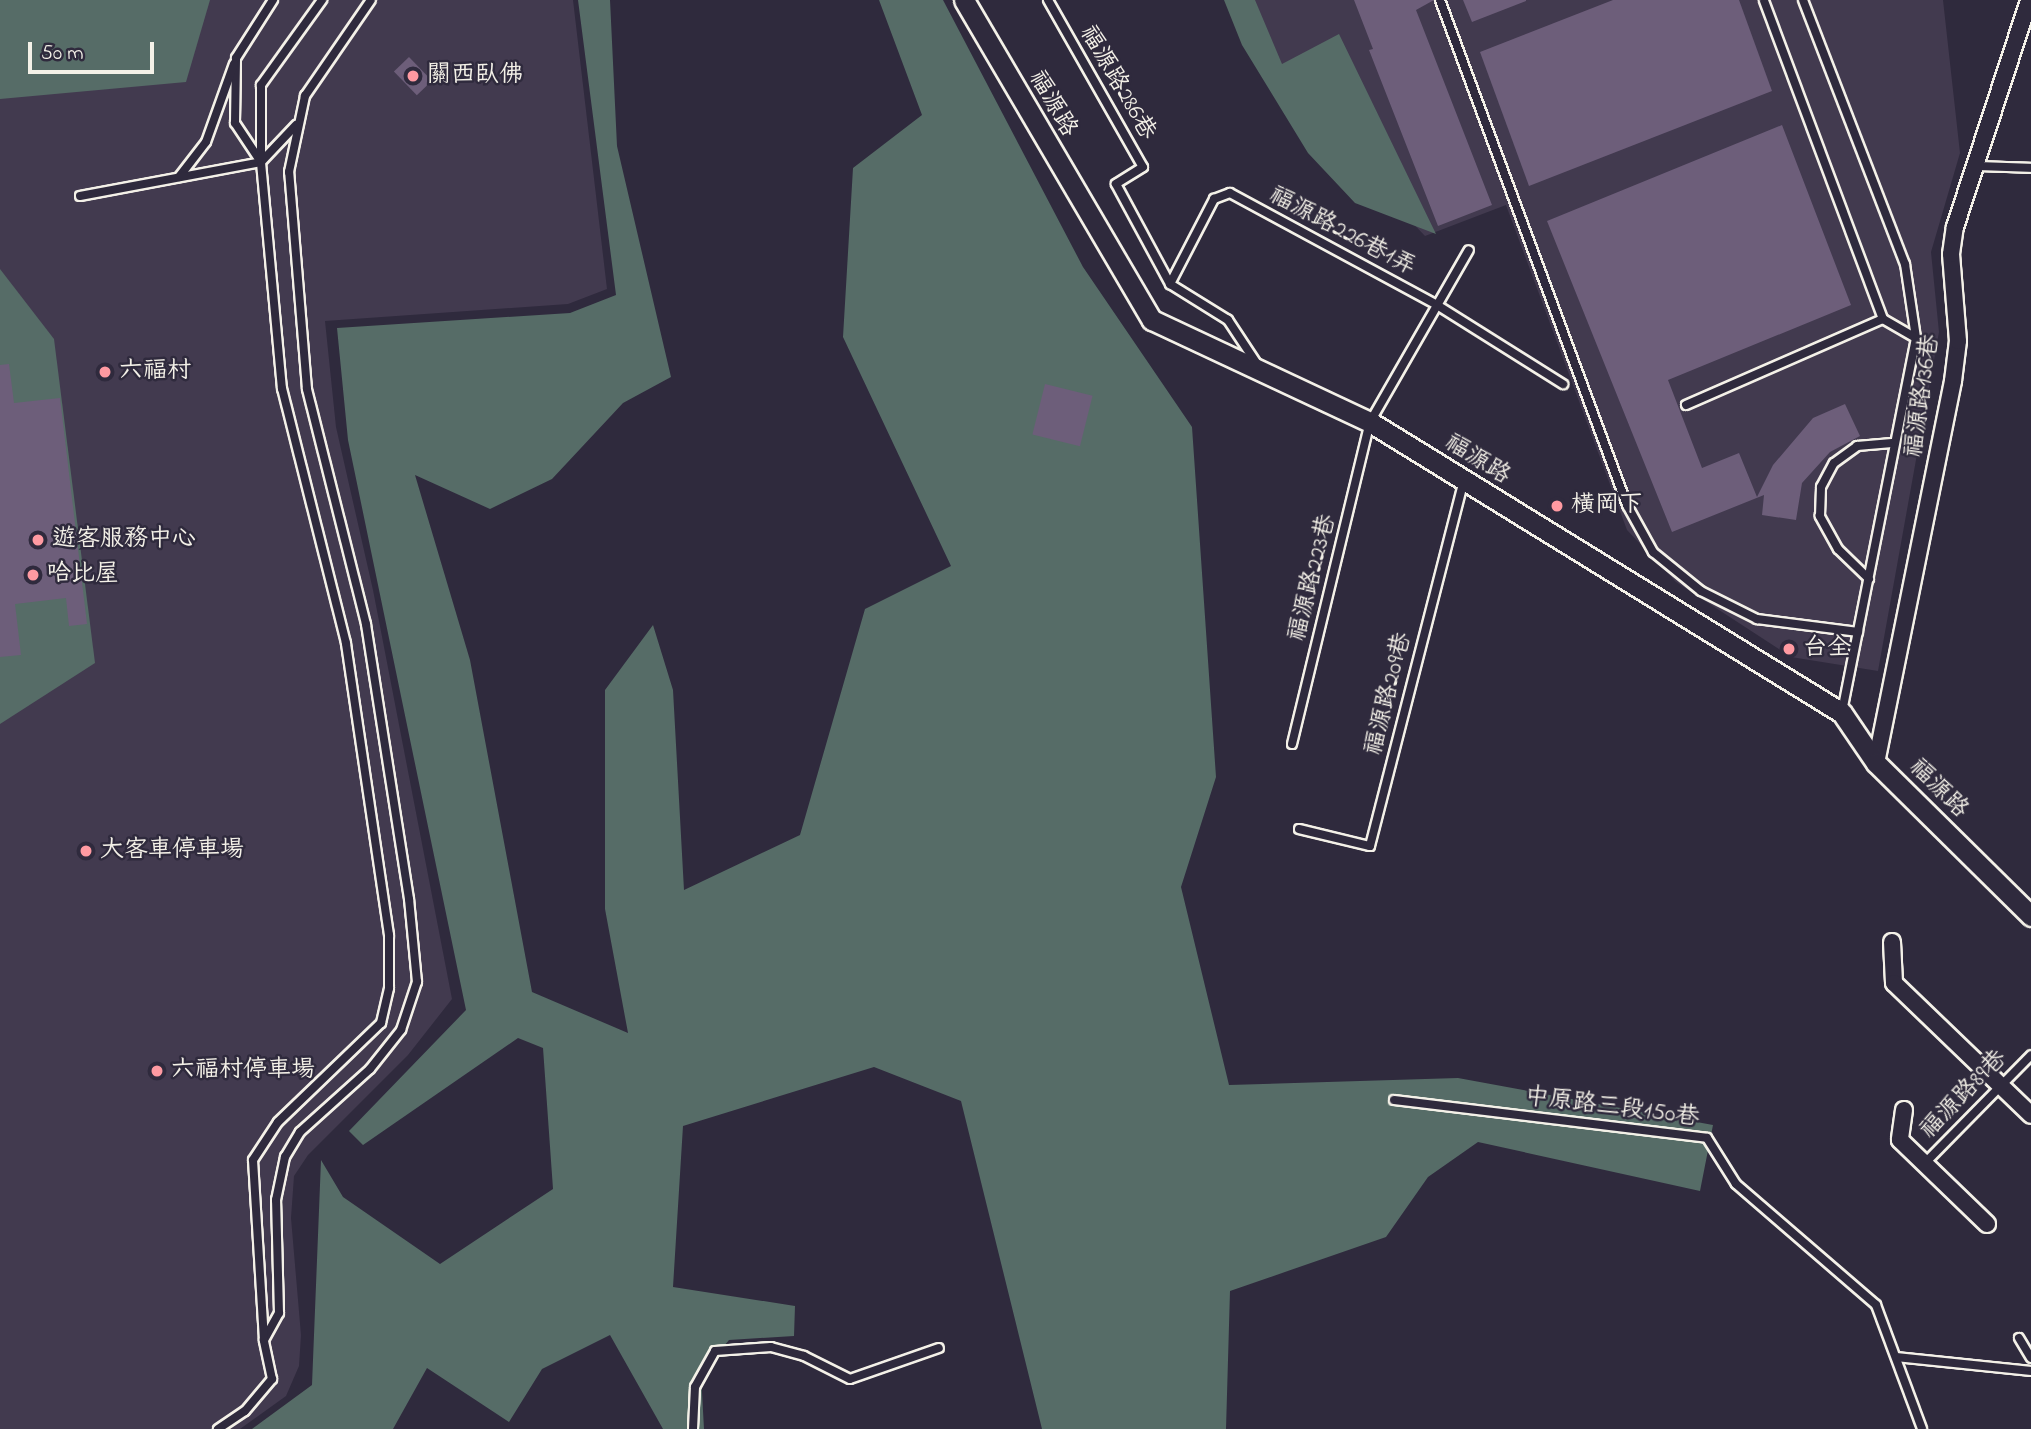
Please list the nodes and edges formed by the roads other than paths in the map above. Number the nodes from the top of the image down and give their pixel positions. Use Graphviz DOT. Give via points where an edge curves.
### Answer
graph roads {
  1 [pos="273,0"];
  2 [pos="322,0"];
  3 [pos="372,0"];
  4 [pos="964,0"];
  5 [pos="1048,0"];
  6 [pos="1440,0"];
  7 [pos="1764,0"];
  8 [pos="1803,0"];
  9 [pos="2029,0"];
  10 [pos="236,58"];
  11 [pos="296,125"];
  12 [pos="261,162"];
  13 [pos="1975,166"];
  14 [pos="2031,168"];
  15 [pos="179,177"];
  16 [pos="80,196"];
  17 [pos="1469,250"];
  18 [pos="1170,285"];
  19 [pos="1437,305"];
  20 [pos="1883,319"];
  21 [pos="1916,338"];
  22 [pos="1261,371"];
  23 [pos="1563,384"];
  24 [pos="1686,405"];
  25 [pos="1370,422"];
  26 [pos="1895,443"];
  27 [pos="1464,481"];
  28 [pos="1869,579"];
  29 [pos="1858,632"];
  30 [pos="1842,713"];
  31 [pos="1293,744"];
  32 [pos="1876,763"];
  33 [pos="1299,829"];
  34 [pos="2031,916"];
  35 [pos="1892,942"];
  36 [pos="2031,1055"];
  37 [pos="2000,1086"];
  38 [pos="1394,1100"];
  39 [pos="1903,1110"];
  40 [pos="2031,1115"];
  41 [pos="1925,1163"];
  42 [pos="1987,1224"];
  43 [pos="2020,1338"];
  44 [pos="264,1340"];
  45 [pos="939,1348"];
  46 [pos="1896,1357"];
  47 [pos="2031,1358"];
  48 [pos="2031,1371"];
  49 [pos="218,1429"];
  50 [pos="693,1429"];
  51 [pos="1922,1429"];
  1 -- 10 [label="lane"];
  2 -- 12 [label="lane" via="261,85"];
  3 -- 11 [label="lane" via="305,96"];
  4 -- 22 [label="street, 福源路" via="1152,320"];
  5 -- 18 [label="lane, 福源路286巷" via="1143,167 1116,184"];
  6 -- 29 [label="lane" via="1627,505 1653,552 1701,591 1757,619"];
  7 -- 20 [label="lane"];
  8 -- 21 [label="lane" via="1905,264"];
  9 -- 13 [label="street, 福源路136巷"];
  10 -- 12 [label="lane" via="235,123"];
  10 -- 15 [label="lane" via="206,142"];
  11 -- 12 [label="lane"];
  11 -- 44 [label="lane" via="289,172 307,388 366,624 409,899 417,982 401,1030 370,1069 300,1132 285,1157 276,1199 279,1313"];
  12 -- 15 [label="lane"];
  12 -- 44 [label="lane" via="282,389 346,643 389,935 382,1023 278,1122 253,1160"];
  13 -- 14 [label="lane"];
  13 -- 32 [label="street, 福源路136巷" via="1951,254 1958,341 1953,381"];
  15 -- 16 [label="lane"];
  17 -- 19 [label="lane, 福源路223巷"];
  18 -- 19 [label="lane, 福源路226巷1弄" via="1214,199 1230,194"];
  18 -- 22 [label="lane" via="1228,320"];
  19 -- 23 [label="lane, 福源路226巷1弄"];
  19 -- 25 [label="lane, 福源路223巷"];
  20 -- 21 [label="lane"];
  20 -- 24 [label="lane"];
  21 -- 26 [label="lane"];
  22 -- 25 [label="street, 福源路"];
  25 -- 27 [label="street, 福源路"];
  25 -- 31 [label="lane, 福源路223巷"];
  26 -- 28 [label="lane"];
  26 -- 28 [label="lane" via="1857,446 1834,463 1821,487 1820,516 1838,549"];
  27 -- 30 [label="street, 福源路"];
  27 -- 33 [label="lane, 福源路209巷" via="1370,846"];
  28 -- 29 [label="lane"];
  29 -- 30 [label="lane"];
  30 -- 32 [label="street, 福源路"];
  32 -- 34 [label="street, 福源路"];
  35 -- 37 [label="street" via="1894,983"];
  36 -- 37 [label="lane, 福源路89巷"];
  37 -- 40 [label="street"];
  37 -- 41 [label="lane, 福源路89巷"];
  38 -- 46 [label="lane, 中原路三段150巷" via="1707,1138 1735,1184 1876,1305"];
  39 -- 41 [label="street" via="1900,1140"];
  41 -- 42 [label="street"];
  43 -- 47 [label="lane"];
  44 -- 49 [label="lane" via="272,1379 245,1411"];
  45 -- 50 [label="lane" via="850,1379 804,1356 771,1347 715,1351 695,1387"];
  46 -- 48 [label="lane"];
  46 -- 51 [label="lane, 中原路三段150巷"];
}
